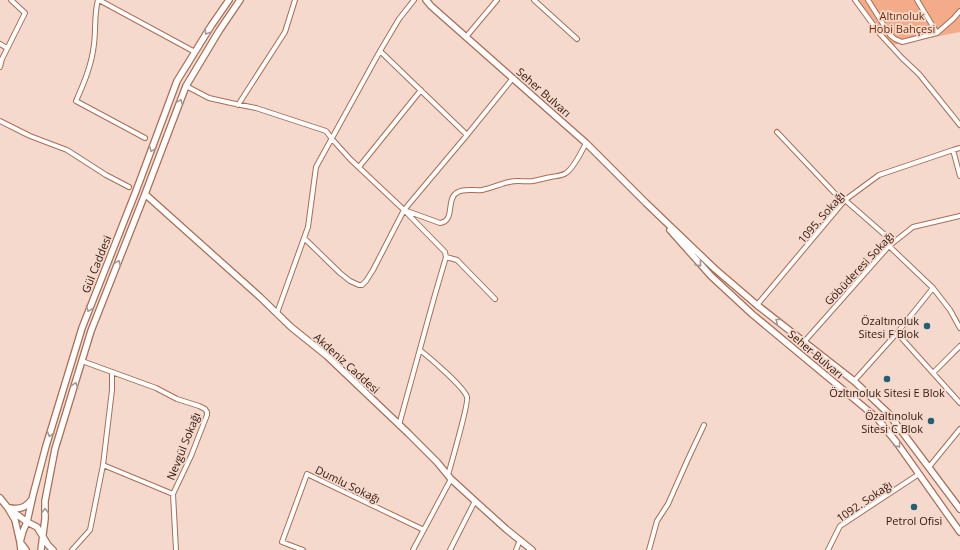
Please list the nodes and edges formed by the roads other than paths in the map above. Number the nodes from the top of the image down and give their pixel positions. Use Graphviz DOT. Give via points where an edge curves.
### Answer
graph roads {
  1 [pos="11,0"];
  2 [pos="99,0"];
  3 [pos="229,0"];
  4 [pos="240,0"];
  5 [pos="295,0"];
  6 [pos="414,0"];
  7 [pos="426,0"];
  8 [pos="497,0"];
  9 [pos="534,0"];
  10 [pos="855,0"];
  11 [pos="868,0"];
  12 [pos="917,0"];
  13 [pos="960,11"];
  14 [pos="936,33"];
  15 [pos="466,37"];
  16 [pos="577,39"];
  17 [pos="0,44"];
  18 [pos="7,48"];
  19 [pos="380,51"];
  20 [pos="195,52"];
  21 [pos="0,67"];
  22 [pos="513,78"];
  23 [pos="186,86"];
  24 [pos="421,90"];
  25 [pos="238,105"];
  26 [pos="0,122"];
  27 [pos="960,125"];
  28 [pos="777,132"];
  29 [pos="468,135"];
  30 [pos="145,138"];
  31 [pos="332,139"];
  32 [pos="586,143"];
  33 [pos="960,148"];
  34 [pos="953,150"];
  35 [pos="359,167"];
  36 [pos="960,176"];
  37 [pos="129,187"];
  38 [pos="145,194"];
  39 [pos="844,201"];
  40 [pos="646,203"];
  41 [pos="404,210"];
  42 [pos="958,216"];
  43 [pos="960,222"];
  44 [pos="304,238"];
  45 [pos="894,242"];
  46 [pos="889,246"];
  47 [pos="446,257"];
  48 [pos="933,288"];
  49 [pos="495,299"];
  50 [pos="757,305"];
  51 [pos="277,313"];
  52 [pos="960,328"];
  53 [pos="897,333"];
  54 [pos="804,342"];
  55 [pos="960,346"];
  56 [pos="420,350"];
  57 [pos="82,362"];
  58 [pos="112,372"];
  59 [pos="932,373"];
  60 [pos="854,381"];
  61 [pos="960,403"];
  62 [pos="399,425"];
  63 [pos="704,425"];
  64 [pos="960,429"];
  65 [pos="103,465"];
  66 [pos="929,467"];
  67 [pos="919,474"];
  68 [pos="450,477"];
  69 [pos="173,494"];
  70 [pos="33,495"];
  71 [pos="0,498"];
  72 [pos="475,501"];
  73 [pos="8,508"];
  74 [pos="960,508"];
  75 [pos="27,522"];
  76 [pos="424,530"];
  77 [pos="960,532"];
  78 [pos="43,536"];
  79 [pos="520,540"];
  80 [pos="20,542"];
  81 [pos="21,550"];
  82 [pos="26,550"];
  83 [pos="41,550"];
  84 [pos="53,550"];
  85 [pos="72,550"];
  86 [pos="176,550"];
  87 [pos="303,550"];
  88 [pos="413,550"];
  89 [pos="450,550"];
  90 [pos="516,550"];
  91 [pos="532,550"];
  92 [pos="649,550"];
  93 [pos="828,550"];
  1 -- 18 [label="street" via="25,13"];
  2 -- 20 [label="street"];
  2 -- 30 [label="street" via="88,74 76,101"];
  3 -- 20 [label="street, Gül Caddesi, one-way"];
  4 -- 23 [label="street, Gül Caddesi"];
  5 -- 25 [label="street" via="285,32"];
  6 -- 19 [label="street"];
  7 -- 15 [label="street, Seher Bulvarı"];
  8 -- 15 [label="street"];
  9 -- 16 [label="street"];
  10 -- 27 [label="street" via="880,34 919,74"];
  11 -- 14 [label="street" via="890,35 902,42"];
  12 -- 14 [label="street"];
  13 -- 14 [label="street"];
  15 -- 22 [label="street, Seher Bulvarı"];
  17 -- 18 [label="street"];
  18 -- 21 [label="street"];
  19 -- 24 [label="street"];
  19 -- 31 [label="street"];
  20 -- 70 [label="street, Gül Caddesi, one-way" via="177,81 82,328"];
  22 -- 29 [label="street"];
  22 -- 32 [label="street, Seher Bulvarı"];
  23 -- 25 [label="street" via="209,98"];
  38 -- 23 [label="street, Gül Caddesi, one-way"];
  24 -- 29 [label="street"];
  24 -- 35 [label="street"];
  25 -- 31 [label="street" via="256,108 326,131"];
  26 -- 37 [label="street" via="67,150"];
  28 -- 39 [label="street"];
  29 -- 41 [label="street"];
  31 -- 35 [label="street"];
  31 -- 44 [label="street" via="316,167 308,227"];
  32 -- 40 [label="street, Seher Bulvarı"];
  32 -- 41 [label="street" via="570,169 562,175 511,181 476,191 456,193 451,199 449,217 442,223"];
  33 -- 34 [label="street, 1095. Sokağı"];
  34 -- 36 [label="street"];
  34 -- 39 [label="street, 1095. Sokağı" via="879,174"];
  35 -- 41 [label="street"];
  38 -- 51 [label="street, Akdeniz Caddesi"];
  57 -- 38 [label="street, Gül Caddesi, one-way" via="91,331"];
  39 -- 45 [label="street"];
  39 -- 50 [label="street, 1095. Sokağı"];
  40 -- 50 [label="street, Seher Bulvarı"];
  40 -- 67 [label="street, Seher Bulvarı, one-way" via="711,276 752,314 877,418"];
  41 -- 44 [label="street" via="373,270 362,285 350,281 340,273"];
  41 -- 47 [label="street" via="445,252"];
  42 -- 43 [label="street"];
  42 -- 45 [label="street, Göbüderesi Sokağı" via="913,227"];
  44 -- 51 [label="street"];
  45 -- 46 [label="street, Göbüderesi Sokağı"];
  46 -- 48 [label="street"];
  46 -- 54 [label="street, Göbüderesi Sokağı"];
  47 -- 49 [label="street" via="456,260"];
  47 -- 56 [label="street"];
  48 -- 52 [label="street"];
  48 -- 53 [label="street"];
  54 -- 50 [label="street, Seher Bulvarı, one-way"];
  51 -- 62 [label="street, Akdeniz Caddesi" via="327,356"];
  53 -- 59 [label="street"];
  53 -- 60 [label="street"];
  54 -- 60 [label="street, Seher Bulvarı"];
  55 -- 59 [label="street"];
  56 -- 62 [label="street"];
  56 -- 68 [label="street" via="450,377 468,400"];
  57 -- 58 [label="street, Nevgül Sokağı"];
  78 -- 57 [label="street, Gül Caddesi, one-way" via="45,501 55,449"];
  58 -- 65 [label="street"];
  58 -- 69 [label="street, Nevgül Sokağı" via="156,388 176,400 198,406 207,412 191,456"];
  59 -- 61 [label="street"];
  60 -- 66 [label="street, Seher Bulvarı" via="888,413"];
  62 -- 68 [label="street, Akdeniz Caddesi"];
  63 -- 92 [label="street" via="668,504 657,521"];
  64 -- 66 [label="street"];
  65 -- 69 [label="street"];
  65 -- 85 [label="street" via="90,530"];
  66 -- 74 [label="street, Seher Bulvarı"];
  67 -- 77 [label="street, Seher Bulvarı"];
  67 -- 93 [label="street, 1092. Sokağı" via="840,526"];
  68 -- 72 [label="street, Akdeniz Caddesi"];
  68 -- 76 [label="street"];
  69 -- 86 [label="street, Nevgül Sokağı"];
  70 -- 73 [label="street" via="30,502 22,508"];
  70 -- 75 [label="street, Gül Caddesi"];
  71 -- 73 [label="street"];
  72 -- 79 [label="street, Akdeniz Caddesi"];
  72 -- 89 [label="street"];
  73 -- 75 [label="street"];
  73 -- 80 [label="street" via="15,520"];
  75 -- 78 [label="street" via="37,527"];
  75 -- 80 [label="street, Gül Caddesi"];
  76 -- 87 [label="street, Dumlu Sokağı" via="307,474 282,542"];
  76 -- 88 [label="street"];
  78 -- 83 [label="street, Gül Caddesi"];
  78 -- 84 [label="street"];
  79 -- 90 [label="street"];
  79 -- 91 [label="street, Akdeniz Caddesi"];
  80 -- 81 [label="street, Gül Caddesi"];
  80 -- 82 [label="street"];
}
